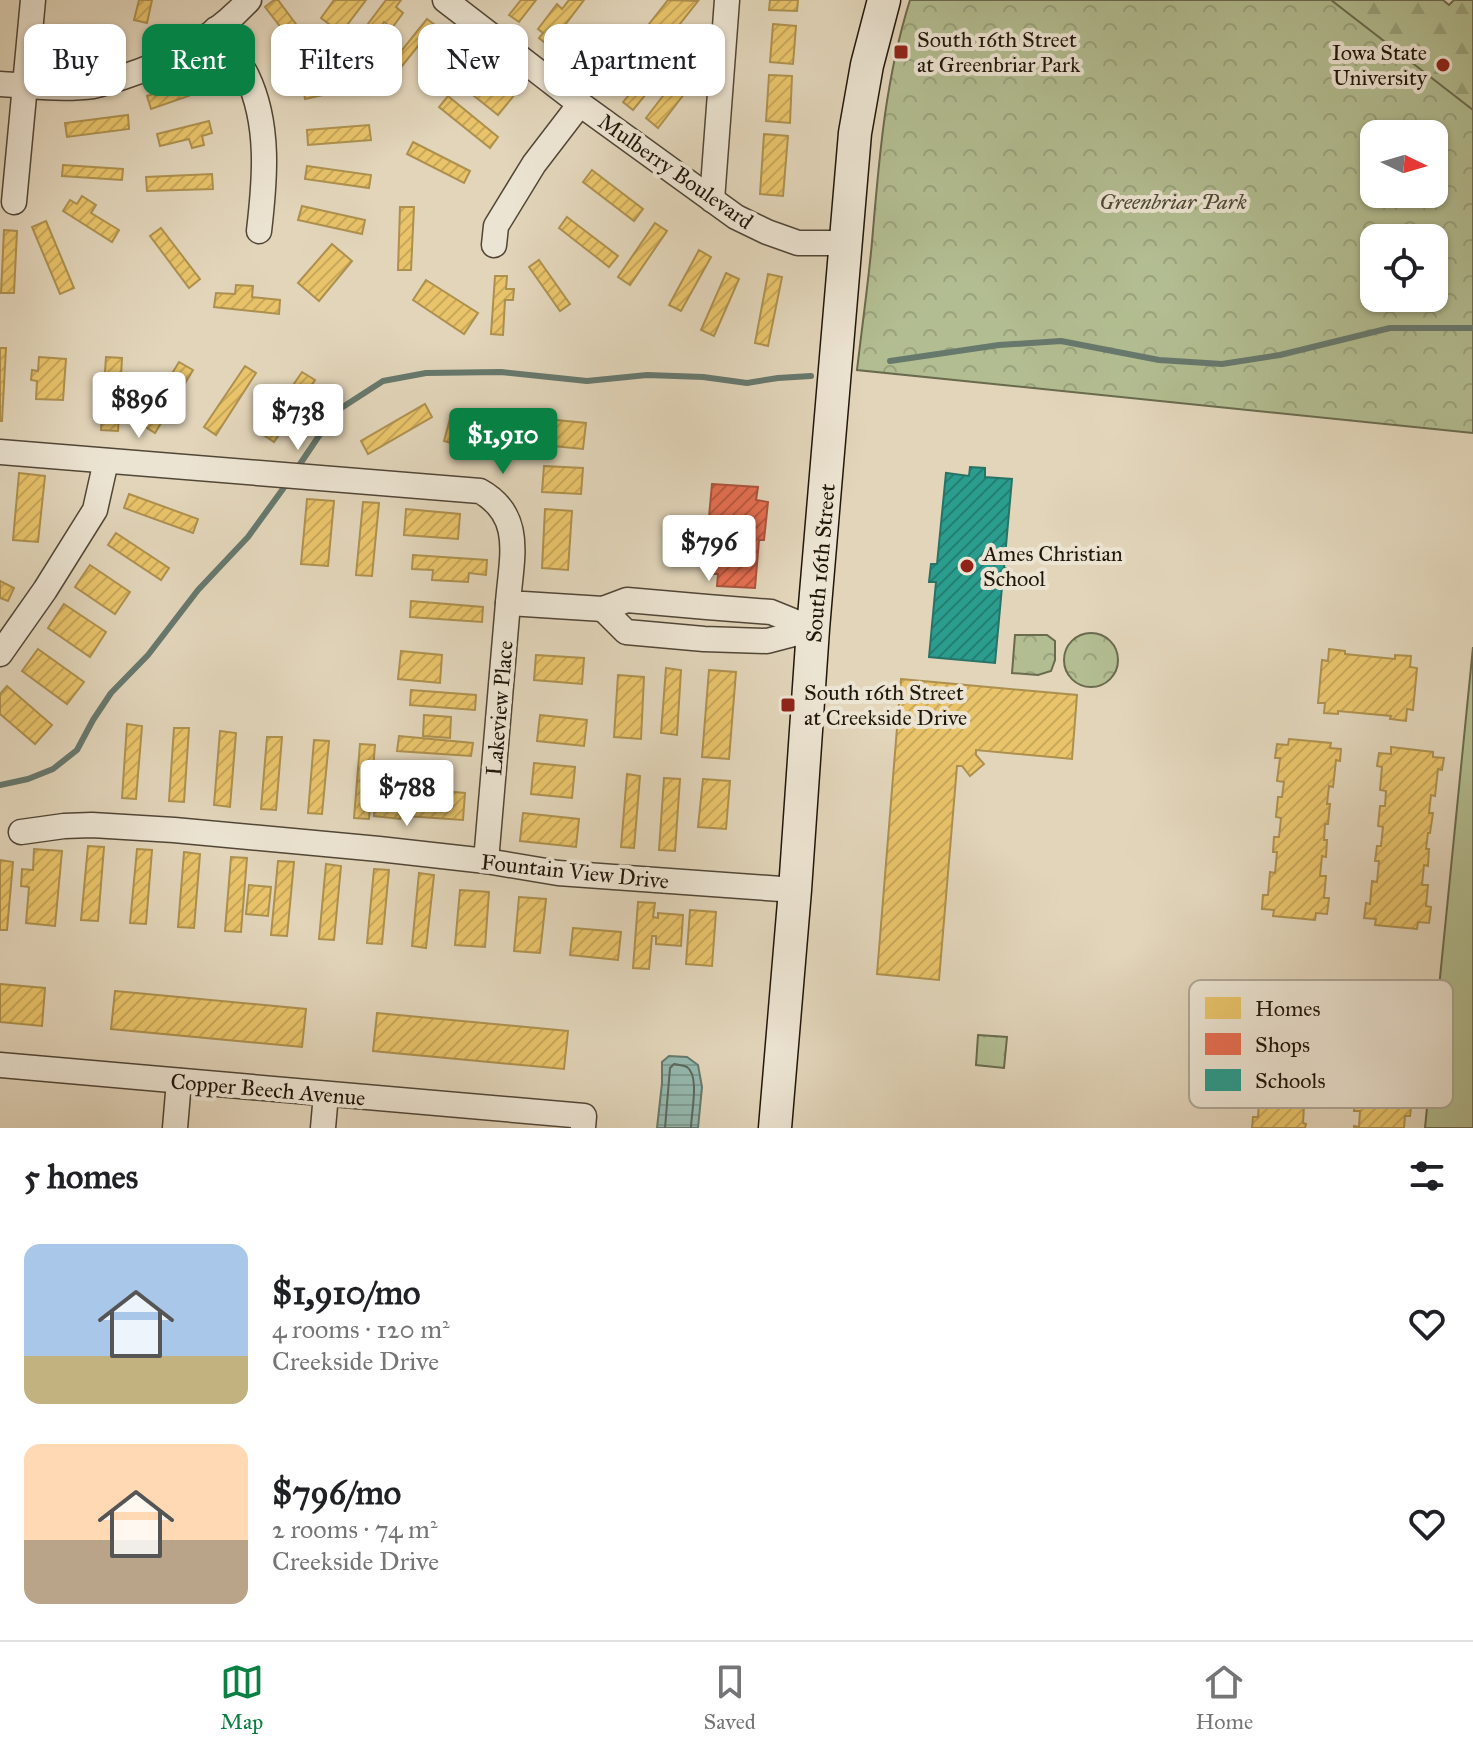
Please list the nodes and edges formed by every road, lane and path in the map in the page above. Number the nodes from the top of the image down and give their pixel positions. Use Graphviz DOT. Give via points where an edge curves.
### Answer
graph roads {
  1 [pos="33,0"];
  2 [pos="249,0"];
  3 [pos="445,0"];
  4 [pos="727,0"];
  5 [pos="884,0"];
  6 [pos="31,24"];
  7 [pos="222,24"];
  8 [pos="0,84"];
  9 [pos="24,86"];
  10 [pos="255,95"];
  11 [pos="24,96"];
  12 [pos="580,104"];
  13 [pos="712,200"];
  14 [pos="14,202"];
  15 [pos="259,231"];
  16 [pos="847,243"];
  17 [pos="494,245"];
  18 [pos="0,452"];
  19 [pos="106,461"];
  20 [pos="508,603"];
  21 [pos="813,629"];
  22 [pos="0,654"];
  23 [pos="21,832"];
  24 [pos="486,861"];
  25 [pos="795,890"];
  26 [pos="0,1065"];
  27 [pos="179,1081"];
  28 [pos="326,1094"];
  29 [pos="584,1122"];
  30 [pos="175,1128"];
  31 [pos="323,1128"];
  32 [pos="775,1128"];
  1 -- 6 [label="street"];
  2 -- 7 [label="street"];
  3 -- 12 [label="street, Mulberry Boulevard"];
  4 -- 13 [label="street"];
  5 -- 16 [label="main road, South 16th Street" via="855,133"];
  8 -- 9 [label="street"];
  10 -- 15 [label="street" via="262,122 264,189"];
  11 -- 14 [label="street"];
  12 -- 13 [label="street, Mulberry Boulevard"];
  12 -- 17 [label="street" via="496,226"];
  13 -- 16 [label="street, Mulberry Boulevard" via="736,217 798,243"];
  16 -- 21 [label="main road, South 16th Street"];
  18 -- 19 [label="street, Lakeview Place"];
  19 -- 20 [label="street, Lakeview Place" via="480,491 495,499 512,532"];
  19 -- 22 [label="street" via="95,510"];
  20 -- 21 [label="street" via="603,609 627,600 771,612"];
  20 -- 24 [label="street, Lakeview Place"];
  21 -- 25 [label="main road, South 16th Street"];
  23 -- 24 [label="street, Fountain View Drive" via="92,825 174,830"];
  24 -- 25 [label="street, Fountain View Drive" via="558,873"];
  25 -- 32 [label="main road, South 16th Street"];
  26 -- 27 [label="street, Copper Beech Avenue"];
  27 -- 28 [label="street, Copper Beech Avenue"];
  27 -- 30 [label="street"];
  28 -- 29 [label="street, Copper Beech Avenue"];
  28 -- 31 [label="street"];
}
